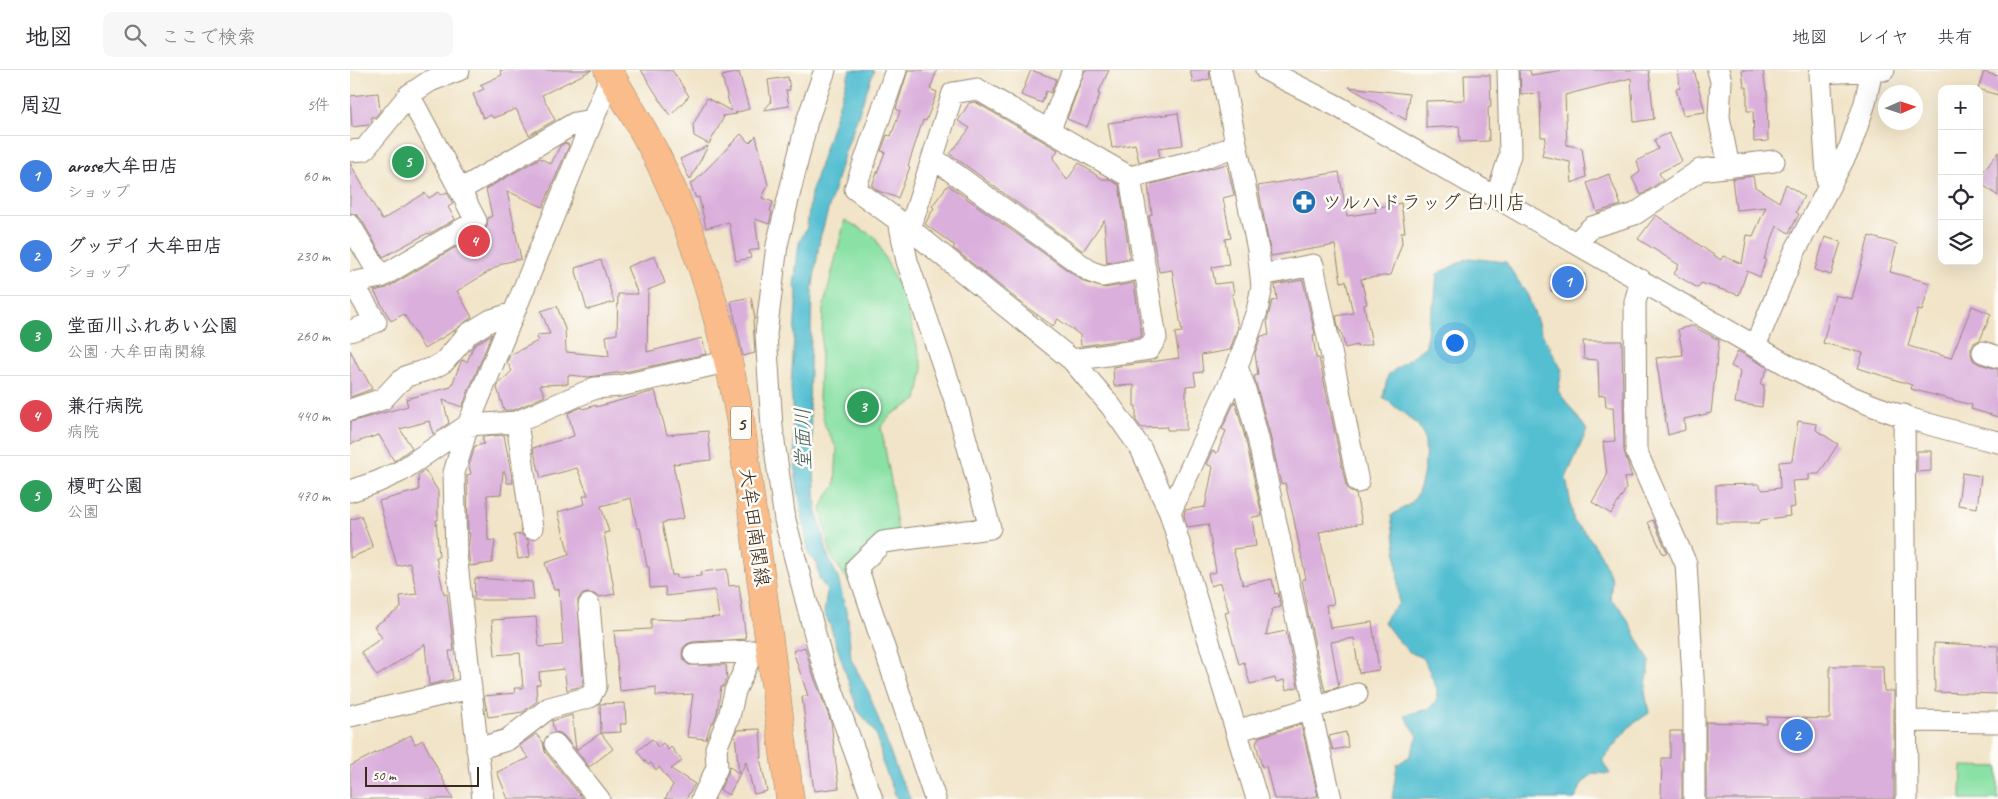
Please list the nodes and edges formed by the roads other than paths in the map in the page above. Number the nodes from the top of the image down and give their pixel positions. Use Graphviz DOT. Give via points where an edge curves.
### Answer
graph roads {
  1 [pos="459,70"];
  2 [pos="825,70"];
  3 [pos="896,70"];
  4 [pos="1073,70"];
  5 [pos="1221,70"];
  6 [pos="1508,70"];
  7 [pos="1718,70"];
  8 [pos="1872,70"];
  9 [pos="1884,70"];
  10 [pos="1270,71"];
  11 [pos="610,73"];
  12 [pos="409,95"];
  13 [pos="592,120"];
  14 [pos="1050,130"];
  15 [pos="1236,146"];
  16 [pos="350,151"];
  17 [pos="933,158"];
  18 [pos="1774,161"];
  19 [pos="1730,167"];
  20 [pos="1130,176"];
  21 [pos="460,190"];
  22 [pos="1828,190"];
  23 [pos="1496,198"];
  24 [pos="350,225"];
  25 [pos="905,225"];
  26 [pos="1576,243"];
  27 [pos="1145,268"];
  28 [pos="1261,275"];
  29 [pos="380,276"];
  30 [pos="1641,280"];
  31 [pos="351,282"];
  32 [pos="514,313"];
  33 [pos="350,331"];
  34 [pos="1755,346"];
  35 [pos="1072,360"];
  36 [pos="730,361"];
  37 [pos="1237,367"];
  38 [pos="350,410"];
  39 [pos="1904,415"];
  40 [pos="517,422"];
  41 [pos="468,425"];
  42 [pos="1998,442"];
  43 [pos="1358,482"];
  44 [pos="350,491"];
  45 [pos="1170,513"];
  46 [pos="532,528"];
  47 [pos="588,605"];
  48 [pos="762,649"];
  49 [pos="694,654"];
  50 [pos="471,688"];
  51 [pos="1357,694"];
  52 [pos="1313,707"];
  53 [pos="350,716"];
  54 [pos="1906,721"];
  55 [pos="1998,722"];
  56 [pos="1236,731"];
  57 [pos="555,744"];
  58 [pos="478,749"];
  59 [pos="483,799"];
  60 [pos="598,799"];
  61 [pos="702,799"];
  62 [pos="790,799"];
  63 [pos="872,799"];
  64 [pos="935,799"];
  65 [pos="1257,799"];
  66 [pos="1331,799"];
  67 [pos="1694,799"];
  68 [pos="1907,799"];
  1 -- 12 [label="street" via="430,81"];
  2 -- 63 [label="street" via="807,121 777,245 766,334 771,418 789,538 823,665"];
  3 -- 25 [label="street" via="855,189"];
  4 -- 14 [label="street"];
  5 -- 15 [label="street"];
  6 -- 23 [label="street" via="1510,155"];
  7 -- 19 [label="street" via="1721,81 1719,117"];
  8 -- 9 [label="street"];
  8 -- 22 [label="street" via="1850,148"];
  8 -- 22 [label="street" via="1820,73"];
  10 -- 23 [label="street"];
  11 -- 13 [label="street"];
  11 -- 36 [label="main road, 大牟田南関線 / 5" via="660,162 694,241"];
  12 -- 16 [label="street" via="364,150"];
  12 -- 21 [label="street"];
  13 -- 21 [label="street" via="575,124"];
  13 -- 32 [label="street"];
  14 -- 17 [label="street" via="977,89 953,93"];
  14 -- 20 [label="street"];
  15 -- 20 [label="street" via="1194,161"];
  15 -- 28 [label="street"];
  17 -- 25 [label="street"];
  17 -- 27 [label="street" via="1091,272 1103,276"];
  18 -- 19 [label="street"];
  19 -- 26 [label="street" via="1700,170 1635,214 1592,228"];
  20 -- 27 [label="street"];
  21 -- 29 [label="street" via="476,220"];
  22 -- 34 [label="street" via="1796,251"];
  23 -- 26 [label="street"];
  24 -- 29 [label="street"];
  25 -- 35 [label="street"];
  25 -- 64 [label="street" via="907,261 956,403 990,528 883,542 857,566"];
  26 -- 30 [label="street"];
  27 -- 35 [label="street" via="1156,338 1149,349"];
  28 -- 37 [label="street" via="1258,311"];
  28 -- 43 [label="street" via="1313,265"];
  29 -- 31 [label="street"];
  30 -- 34 [label="street"];
  30 -- 67 [label="street" via="1635,302 1636,451 1686,564 1694,693"];
  31 -- 33 [label="street" via="376,322"];
  32 -- 38 [label="street" via="491,320 468,334 444,362 407,376 383,399"];
  32 -- 41 [label="street"];
  34 -- 39 [label="street" via="1837,390"];
  35 -- 45 [label="street" via="1110,405 1140,449"];
  36 -- 40 [label="street" via="620,386 594,388"];
  36 -- 48 [label="main road, 大牟田南関線 / 5" via="742,429"];
  37 -- 45 [label="street"];
  37 -- 52 [label="street" via="1258,438"];
  39 -- 42 [label="street"];
  39 -- 54 [label="street"];
  40 -- 41 [label="street"];
  40 -- 46 [label="street"];
  41 -- 44 [label="street" via="401,471"];
  41 -- 50 [label="street" via="454,473 456,554"];
  45 -- 56 [label="street"];
  47 -- 58 [label="street" via="596,686 590,697 549,708 507,740"];
  48 -- 49 [label="street"];
  48 -- 61 [label="street" via="735,691 729,717 716,748 718,768"];
  48 -- 62 [label="main road, 大牟田南関線 / 5"];
  50 -- 53 [label="street"];
  50 -- 58 [label="street"];
  51 -- 52 [label="street"];
  52 -- 56 [label="street"];
  52 -- 66 [label="street"];
  54 -- 55 [label="street"];
  54 -- 68 [label="street"];
  56 -- 65 [label="street"];
  57 -- 60 [label="street"];
  58 -- 59 [label="street"];
}
